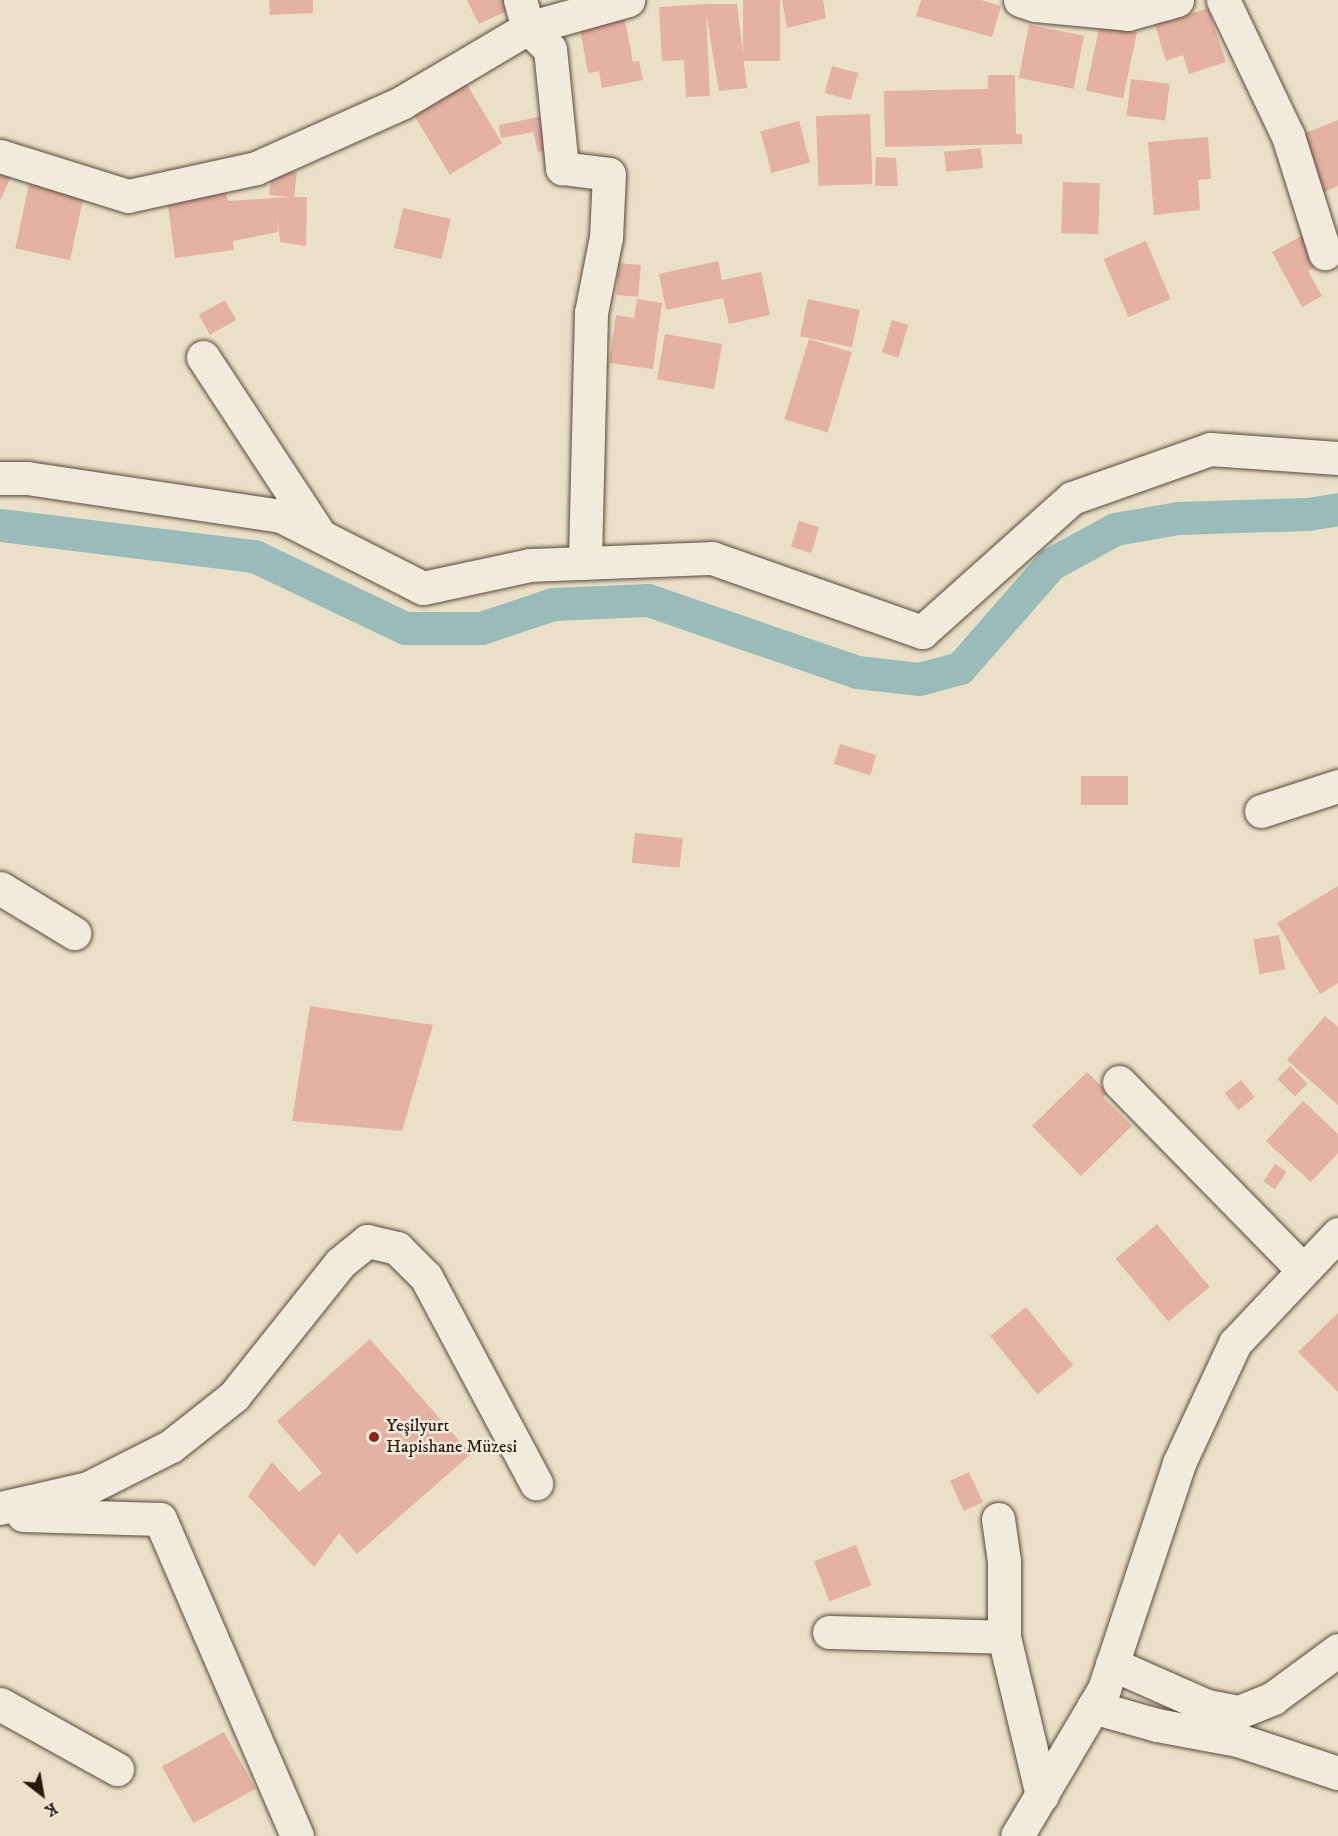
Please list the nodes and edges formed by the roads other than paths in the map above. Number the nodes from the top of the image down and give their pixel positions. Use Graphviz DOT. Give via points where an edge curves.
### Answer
graph roads {
  1 [pos="628,0"];
  2 [pos="1020,0"];
  3 [pos="1177,0"];
  4 [pos="1223,0"];
  5 [pos="524,14"];
  6 [pos="0,156"];
  7 [pos="1324,254"];
  8 [pos="203,357"];
  9 [pos="1338,458"];
  10 [pos="0,478"];
  11 [pos="321,537"];
  12 [pos="585,563"];
  13 [pos="1338,786"];
  14 [pos="1260,811"];
  15 [pos="0,888"];
  16 [pos="74,933"];
  17 [pos="1119,1082"];
  18 [pos="1338,1234"];
  19 [pos="1302,1269"];
  20 [pos="536,1483"];
  21 [pos="0,1508"];
  22 [pos="0,1515"];
  23 [pos="998,1519"];
  24 [pos="829,1632"];
  25 [pos="1004,1637"];
  26 [pos="1338,1650"];
  27 [pos="1112,1664"];
  28 [pos="0,1704"];
  29 [pos="1093,1707"];
  30 [pos="117,1768"];
  31 [pos="1338,1773"];
  32 [pos="1042,1794"];
  33 [pos="297,1836"];
  34 [pos="1017,1836"];
  1 -- 5 [label="street"];
  2 -- 3 [label="street" via="1035,5 1128,14"];
  4 -- 7 [label="street" via="1288,136"];
  5 -- 6 [label="street" via="401,103 256,168 128,196"];
  5 -- 12 [label="street" via="550,49 562,168 609,174 606,237 591,313"];
  8 -- 11 [label="street"];
  9 -- 12 [label="street" via="1210,449 1072,498 922,632 712,558"];
  10 -- 11 [label="street" via="27,478 281,516"];
  11 -- 12 [label="street" via="423,588 530,565"];
  13 -- 14 [label="street"];
  15 -- 16 [label="street"];
  17 -- 19 [label="street"];
  18 -- 19 [label="street"];
  19 -- 27 [label="street" via="1235,1343 1179,1463"];
  20 -- 21 [label="street" via="426,1277 398,1248 367,1241 340,1263 234,1396 171,1446 88,1488"];
  22 -- 33 [label="street" via="160,1519"];
  23 -- 25 [label="street" via="1004,1561"];
  24 -- 25 [label="street"];
  25 -- 32 [label="street"];
  26 -- 27 [label="street" via="1273,1698 1239,1712 1207,1706"];
  27 -- 29 [label="street"];
  28 -- 30 [label="street"];
  29 -- 31 [label="street" via="1157,1725 1238,1740"];
  29 -- 32 [label="street"];
  32 -- 34 [label="street"];
}
